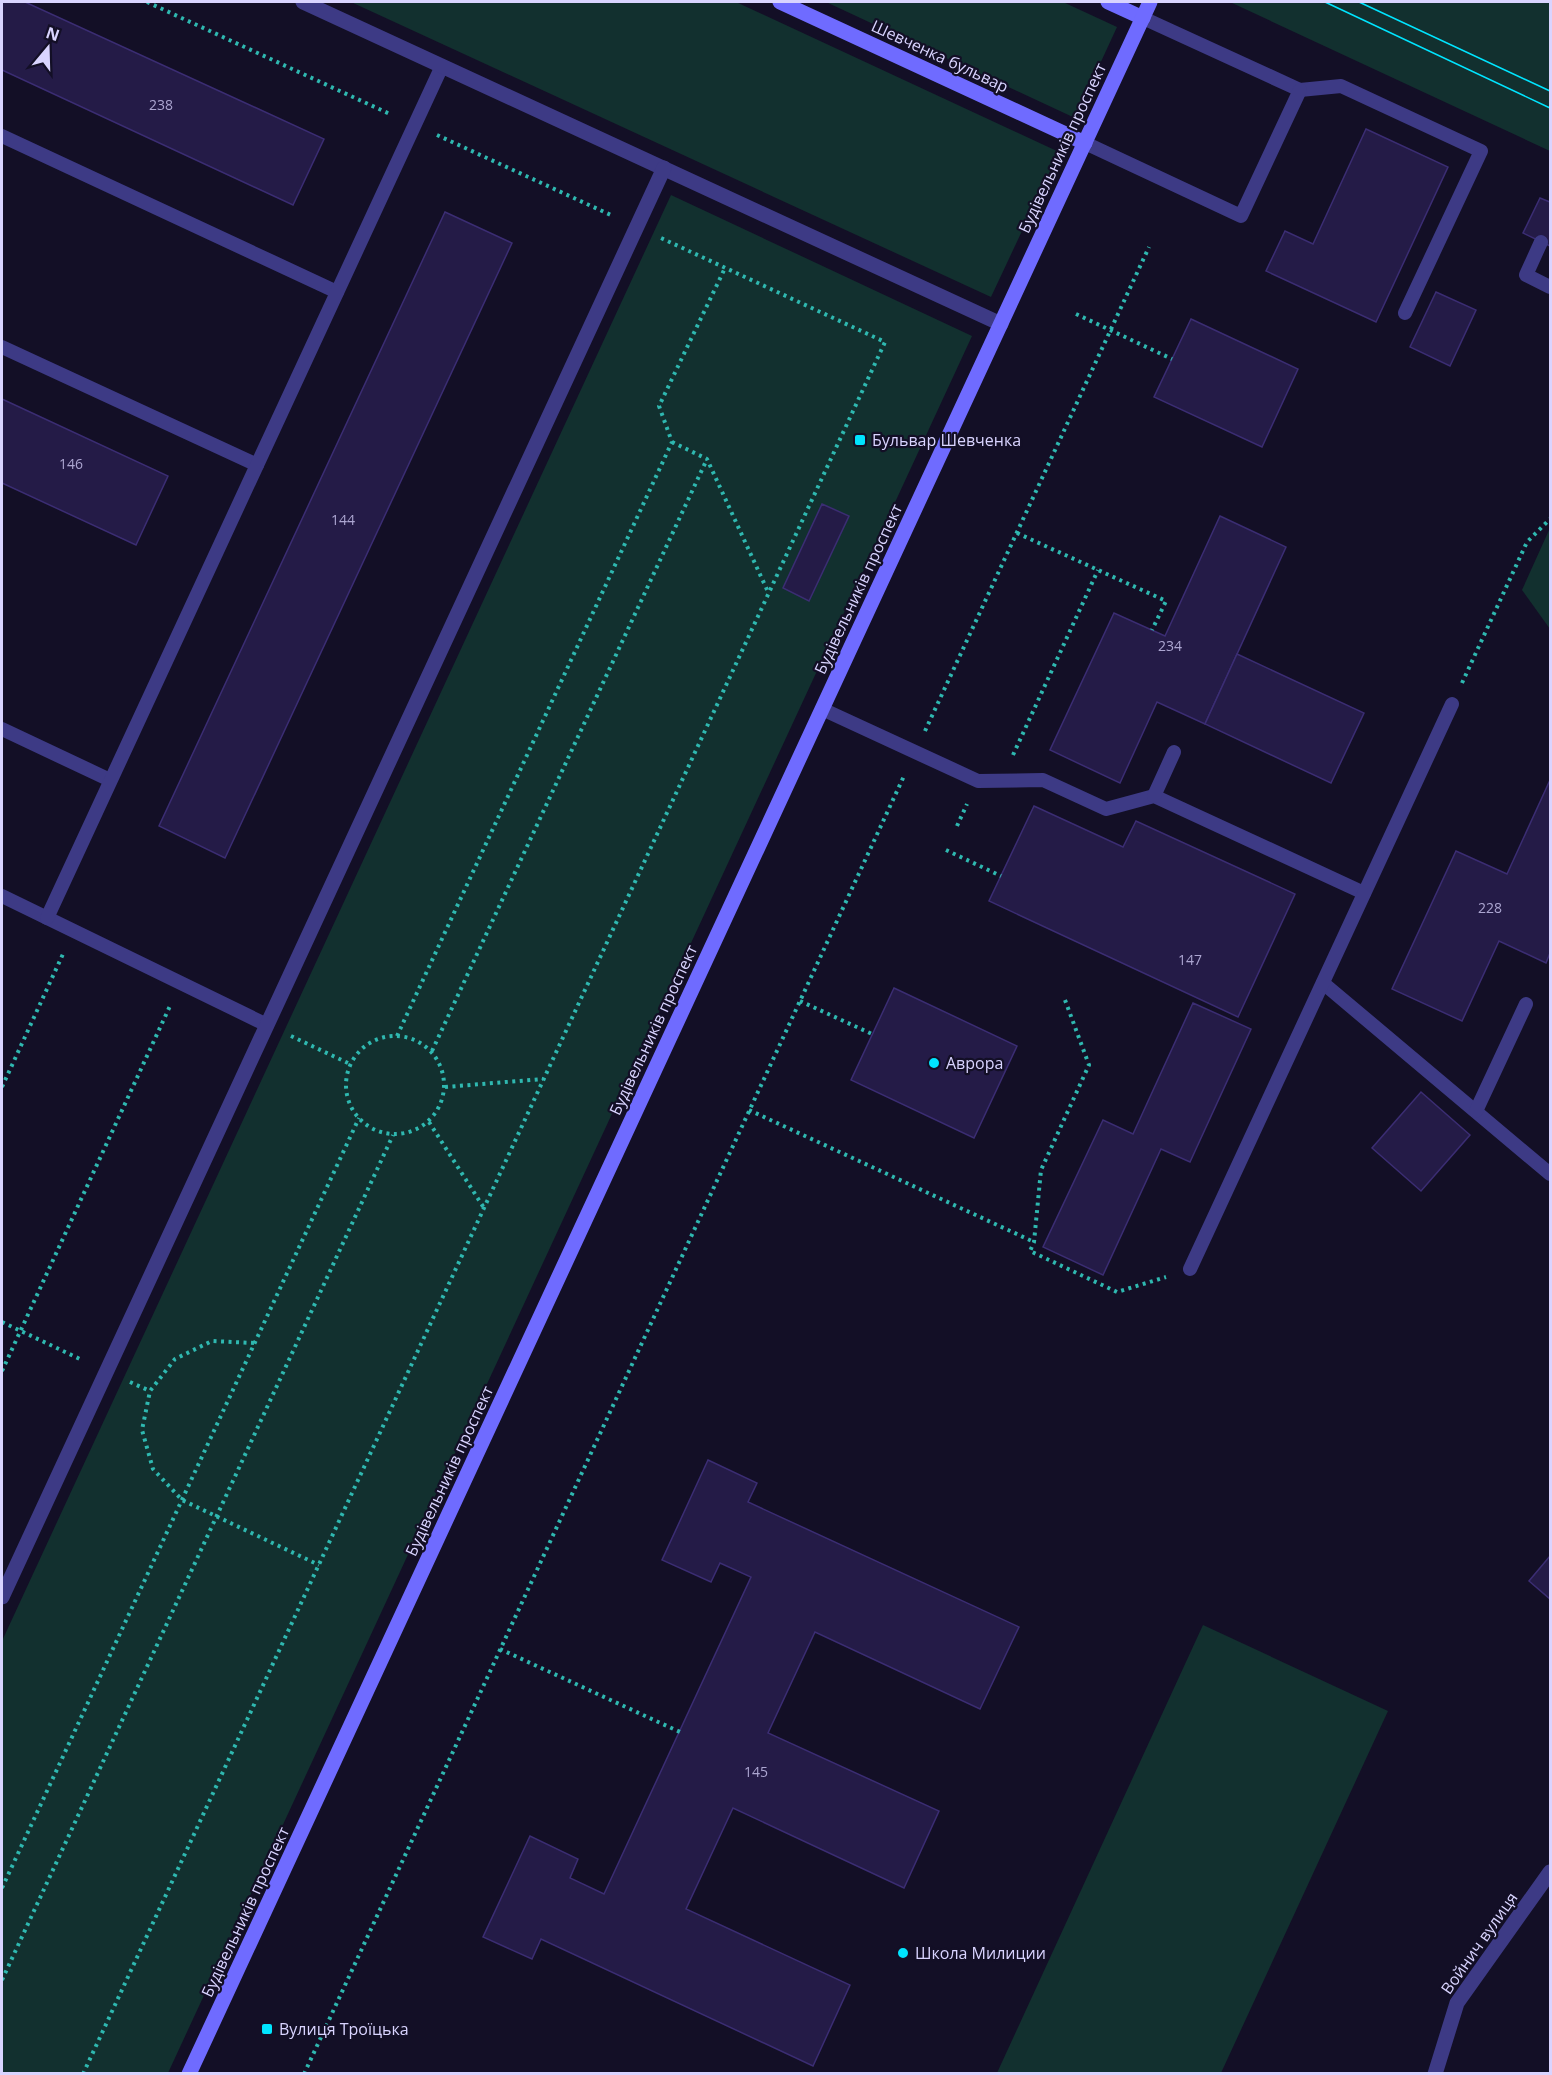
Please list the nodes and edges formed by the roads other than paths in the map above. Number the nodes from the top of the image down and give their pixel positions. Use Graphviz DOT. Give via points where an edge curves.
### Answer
graph roads {
  1 [pos="303,2"];
  2 [pos="780,2"];
  3 [pos="1108,2"];
  4 [pos="1150,2"];
  5 [pos="1143,18"];
  6 [pos="442,66"];
  7 [pos="1300,90"];
  8 [pos="2,136"];
  9 [pos="1085,143"];
  10 [pos="664,168"];
  11 [pos="1541,242"];
  12 [pos="1551,287"];
  13 [pos="337,292"];
  14 [pos="1405,313"];
  15 [pos="1001,324"];
  16 [pos="2,347"];
  17 [pos="257,465"];
  18 [pos="1452,704"];
  19 [pos="822,709"];
  20 [pos="2,729"];
  21 [pos="1174,752"];
  22 [pos="110,780"];
  23 [pos="1154,796"];
  24 [pos="1364,893"];
  25 [pos="2,896"];
  26 [pos="46,918"];
  27 [pos="1323,983"];
  28 [pos="1526,1004"];
  29 [pos="267,1025"];
  30 [pos="1476,1111"];
  31 [pos="1551,1174"];
  32 [pos="1190,1269"];
  33 [pos="2,1597"];
  34 [pos="1551,1872"];
  35 [pos="189,2073"];
  36 [pos="1435,2073"];
  1 -- 6 [label="street"];
  2 -- 9 [label="main road, Шевченка бульвар"];
  3 -- 5 [label="main road"];
  4 -- 5 [label="main road, Будівельників проспект"];
  5 -- 7 [label="lane"];
  5 -- 9 [label="main road, Будівельників проспект"];
  6 -- 10 [label="street"];
  6 -- 13 [label="lane"];
  7 -- 9 [label="lane" via="1242,216"];
  7 -- 14 [label="lane" via="1341,86 1481,150"];
  8 -- 13 [label="lane"];
  9 -- 15 [label="main road, Будівельників проспект"];
  10 -- 15 [label="street"];
  10 -- 29 [label="street"];
  11 -- 12 [label="lane" via="1526,275"];
  13 -- 17 [label="lane"];
  15 -- 19 [label="main road, Будівельників проспект"];
  16 -- 17 [label="lane"];
  17 -- 22 [label="lane"];
  18 -- 24 [label="lane"];
  19 -- 23 [label="lane" via="978,781 1043,780 1106,809"];
  19 -- 35 [label="main road, Будівельників проспект"];
  20 -- 22 [label="lane"];
  21 -- 23 [label="lane"];
  22 -- 26 [label="lane"];
  23 -- 24 [label="lane"];
  24 -- 27 [label="lane"];
  25 -- 26 [label="lane"];
  26 -- 29 [label="lane"];
  27 -- 30 [label="lane"];
  27 -- 32 [label="lane"];
  28 -- 30 [label="lane"];
  29 -- 33 [label="street"];
  30 -- 31 [label="lane"];
  34 -- 36 [label="street, Войнич вулиця" via="1457,2003"];
}
